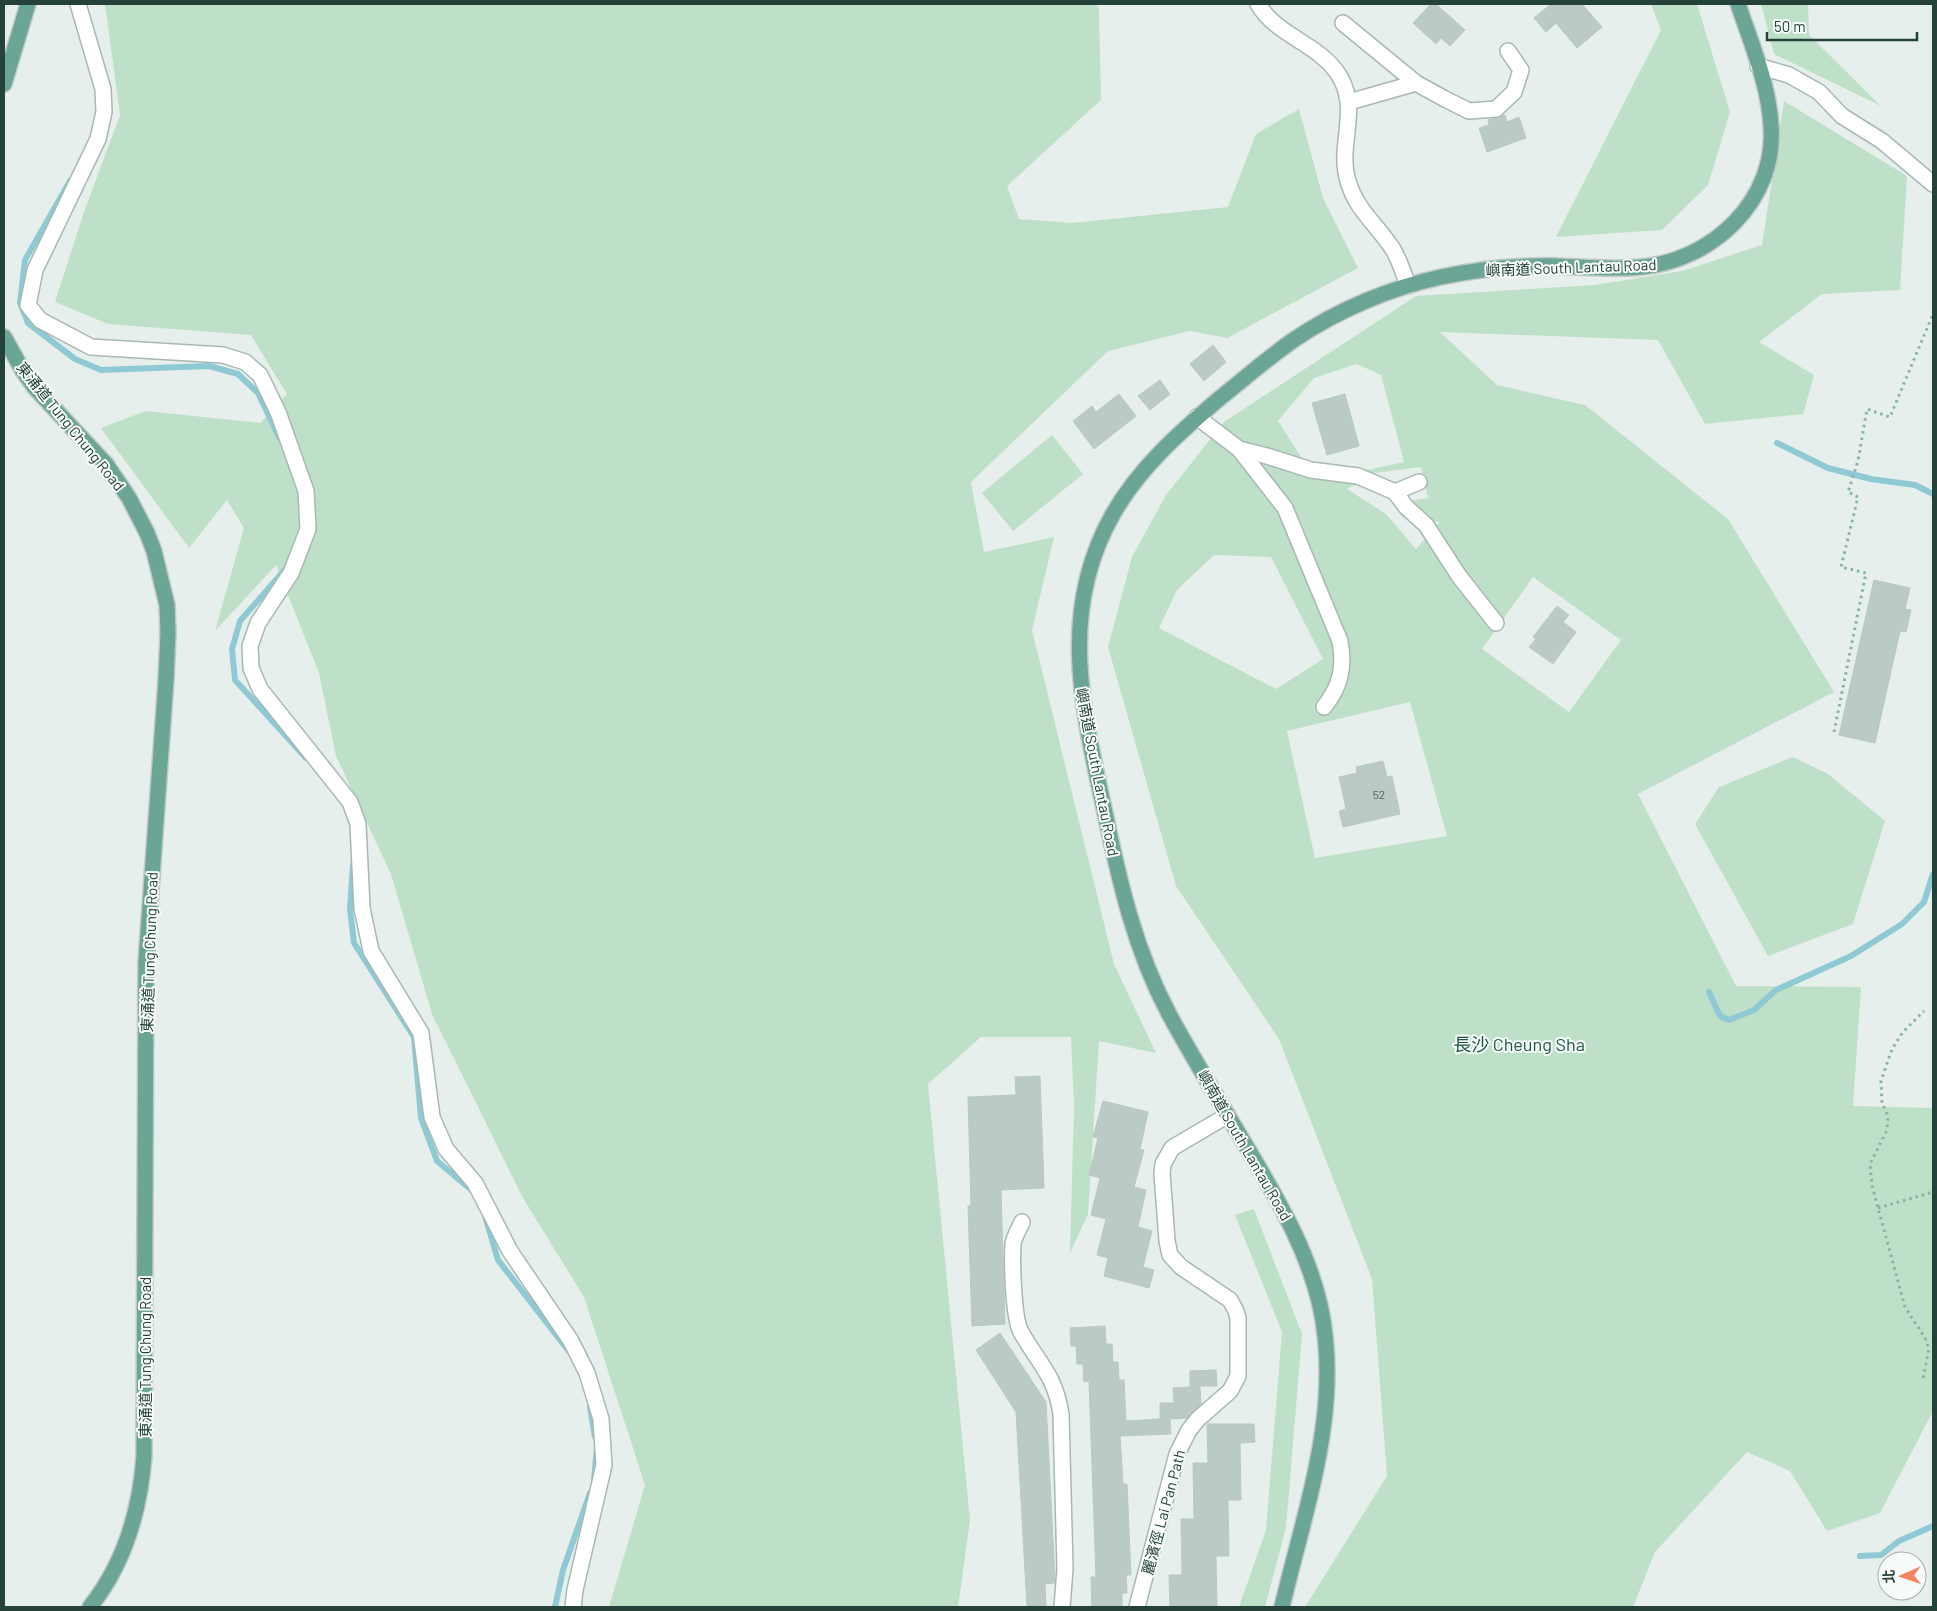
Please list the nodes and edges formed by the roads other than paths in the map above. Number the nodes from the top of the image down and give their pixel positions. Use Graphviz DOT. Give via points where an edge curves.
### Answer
graph roads {
  1 [pos="28,4"];
  2 [pos="78,4"];
  3 [pos="1258,4"];
  4 [pos="1738,4"];
  5 [pos="1343,23"];
  6 [pos="1508,51"];
  7 [pos="1758,66"];
  8 [pos="1416,83"];
  9 [pos="4,84"];
  10 [pos="1348,102"];
  11 [pos="1933,184"];
  12 [pos="1408,286"];
  13 [pos="4,337"];
  14 [pos="1197,417"];
  15 [pos="1239,449"];
  16 [pos="1419,482"];
  17 [pos="1395,492"];
  18 [pos="1496,623"];
  19 [pos="1324,708"];
  20 [pos="1228,1115"];
  21 [pos="1022,1222"];
  22 [pos="90,1607"];
  23 [pos="573,1607"];
  24 [pos="1062,1607"];
  25 [pos="1138,1607"];
  26 [pos="1282,1607"];
  1 -- 9 [label="main road"];
  2 -- 23 [label="street" via="103,89 104,112 98,139 35,270 28,305 40,320 91,347 223,355 245,362 260,375 278,412 306,491 308,529 291,572 258,623 250,646 250,668 260,689 350,802 358,824 362,908 371,950 421,1033 432,1117 446,1149 475,1183 510,1251 571,1341 586,1373 601,1419 604,1465"];
  3 -- 10 [label="street" via="1270,20 1332,66 1345,89"];
  4 -- 7 [label="main road, 嶼南道 South Lantau Road"];
  5 -- 8 [label="street"];
  6 -- 8 [label="street" via="1521,70 1514,92 1496,109 1469,111"];
  7 -- 11 [label="street" via="1789,75 1819,92 1842,116 1882,141"];
  7 -- 12 [label="main road, 嶼南道 South Lantau Road" via="1772,131 1764,176 1742,215 1703,248 1659,265 1490,268"];
  8 -- 10 [label="street"];
  10 -- 12 [label="street" via="1350,114 1344,162 1347,179 1362,212 1394,251"];
  12 -- 14 [label="main road, 嶼南道 South Lantau Road" via="1318,325 1272,356"];
  13 -- 22 [label="main road, 東涌道 Tung Chung Road" via="24,371 51,406 106,464 126,492 150,542 167,604 166,680 146,962 144,1456 138,1506 117,1565"];
  14 -- 15 [label="street"];
  14 -- 20 [label="main road, 嶼南道 South Lantau Road" via="1140,475 1111,517 1086,583 1079,630 1079,660 1088,736 1130,922 1167,1011"];
  15 -- 17 [label="street" via="1311,470 1358,476"];
  15 -- 19 [label="street" via="1285,508 1340,642 1342,670 1339,684"];
  16 -- 17 [label="street"];
  17 -- 18 [label="street" via="1426,526"];
  20 -- 25 [label="street, 麗濱徑 Lai Pan Path" via="1172,1148 1162,1173 1170,1255 1181,1267 1230,1300 1236,1311 1238,1376 1230,1391 1198,1419 1177,1454"];
  20 -- 26 [label="main road, 嶼南道 South Lantau Road" via="1296,1236 1314,1285 1325,1332 1328,1389 1321,1445"];
  21 -- 24 [label="street" via="1013,1242 1016,1316 1021,1331 1050,1376 1061,1414 1065,1569"];
}
